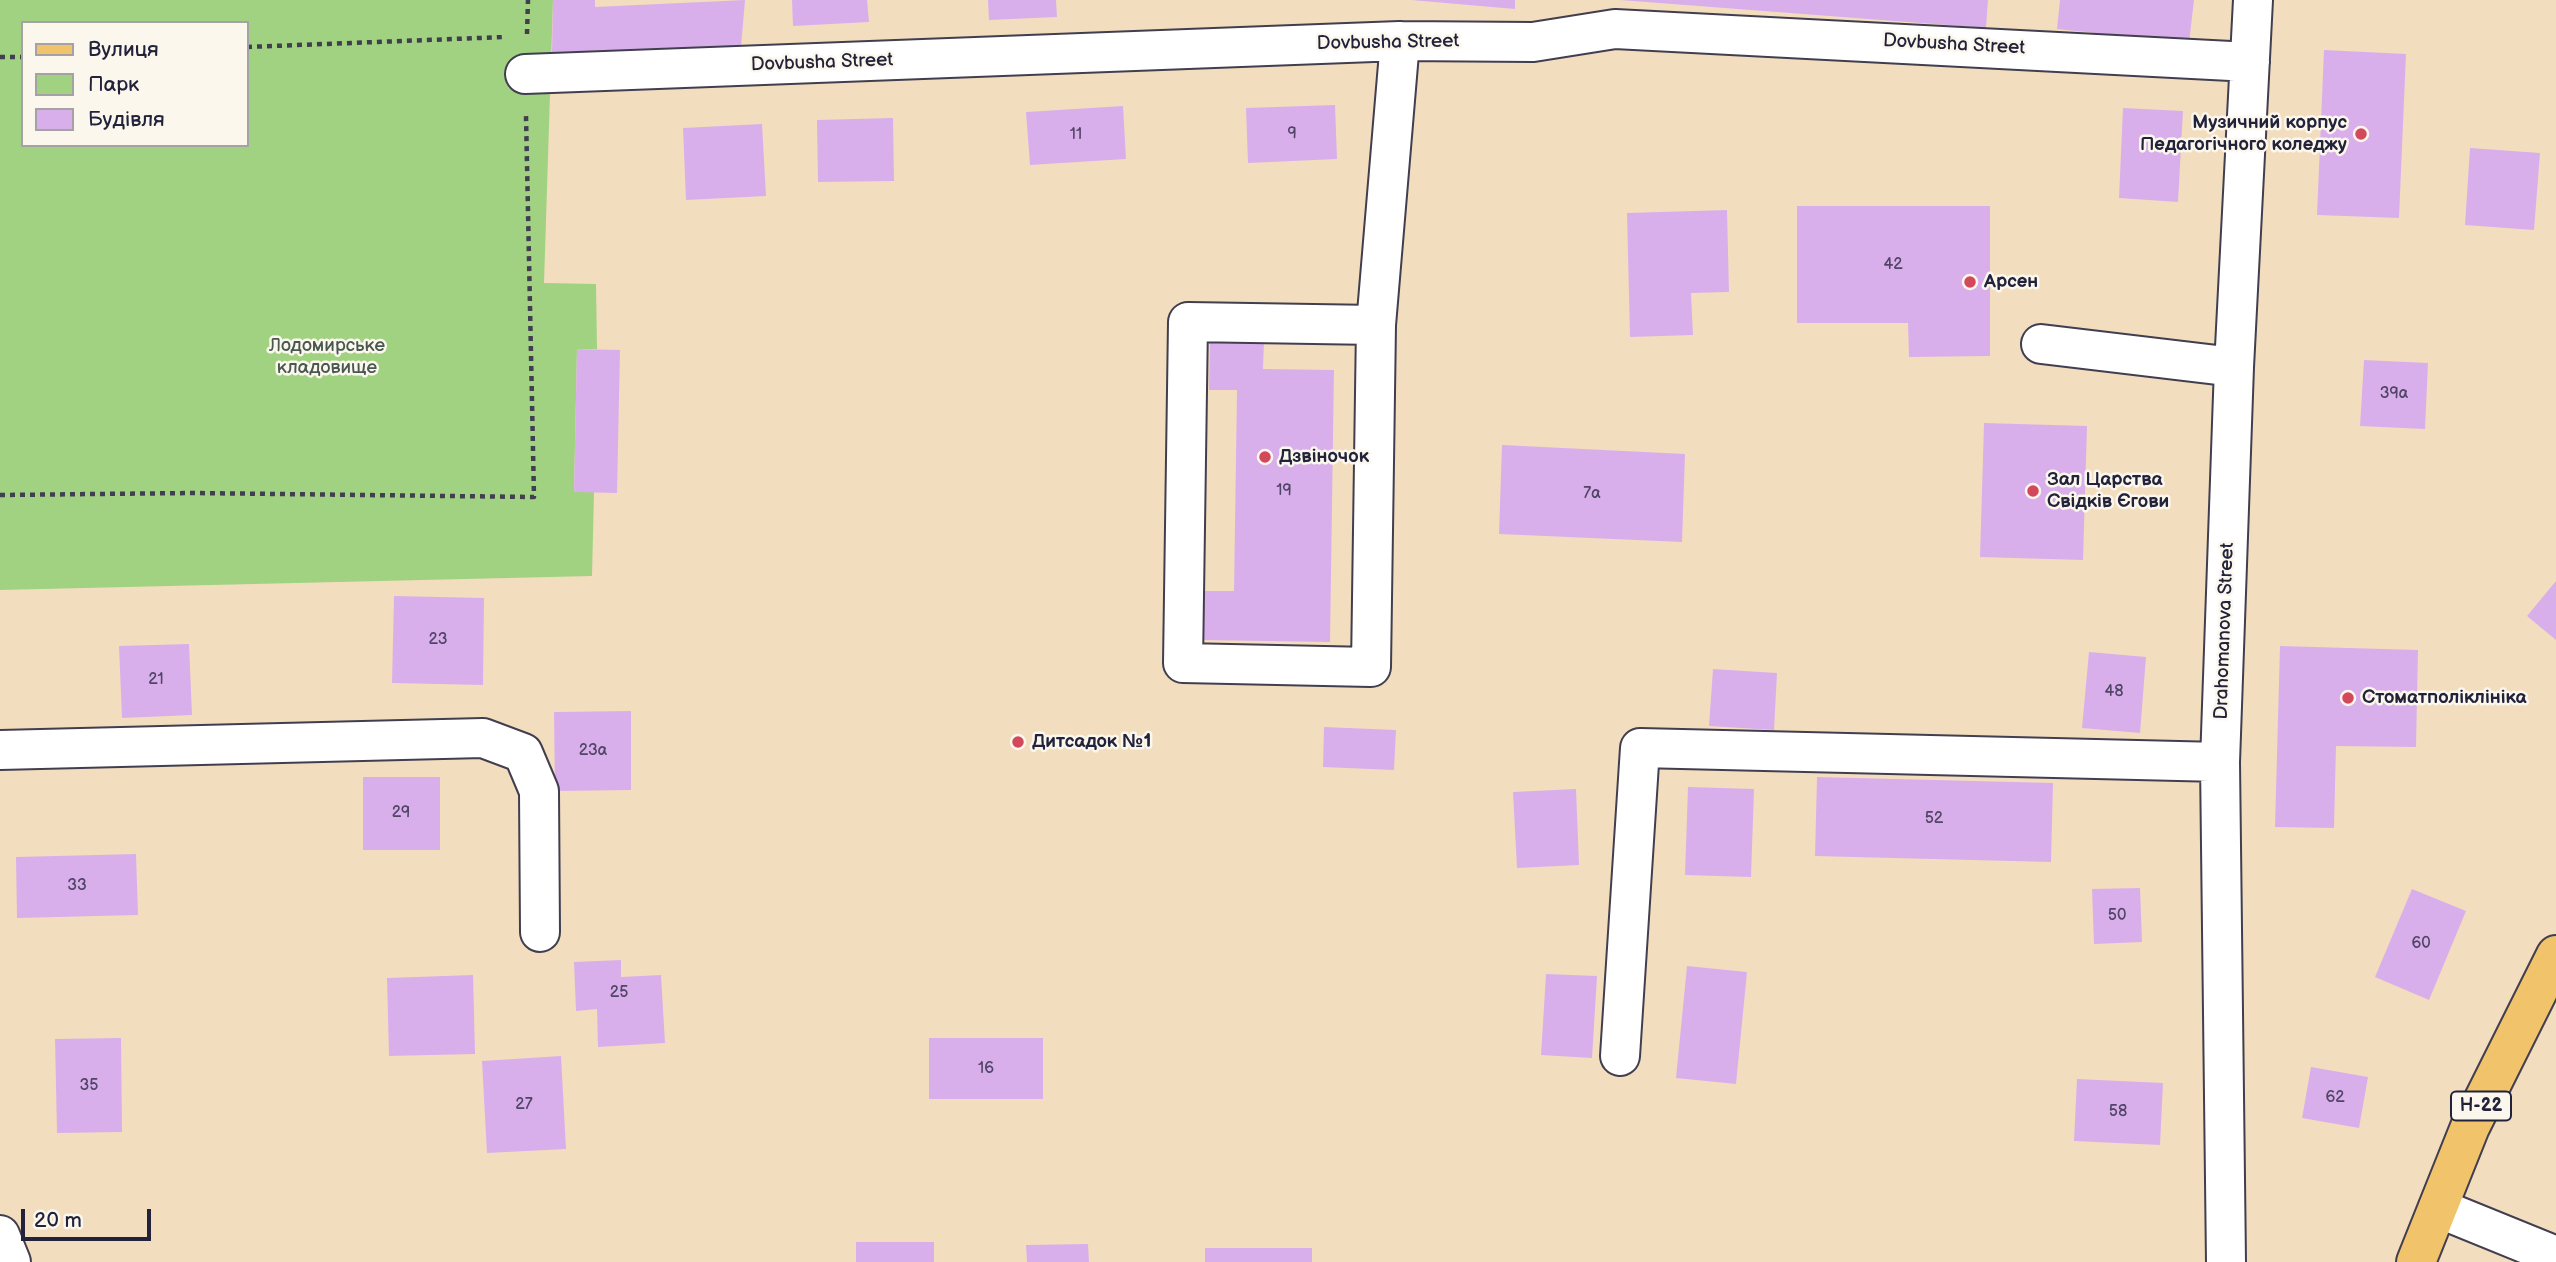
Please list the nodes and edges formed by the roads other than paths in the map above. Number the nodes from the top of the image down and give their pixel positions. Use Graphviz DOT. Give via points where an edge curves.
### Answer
graph roads {
  1 [pos="2253,0"];
  2 [pos="1400,41"];
  3 [pos="2250,62"];
  4 [pos="525,74"];
  5 [pos="1376,325"];
  6 [pos="2041,344"];
  7 [pos="2234,367"];
  8 [pos="0,750"];
  9 [pos="2220,762"];
  10 [pos="540,932"];
  11 [pos="2556,955"];
  12 [pos="1620,1056"];
  13 [pos="2438,1208"];
  14 [pos="0,1235"];
  15 [pos="2556,1256"];
  16 [pos="11,1262"];
  17 [pos="2226,1262"];
  18 [pos="2416,1262"];
  1 -- 3 [label="street, Drahomanova Street"];
  2 -- 3 [label="street, Dovbusha Street" via="1533,43 1615,29"];
  2 -- 4 [label="street, Dovbusha Street"];
  2 -- 5 [label="street"];
  3 -- 7 [label="street, Drahomanova Street"];
  5 -- 5 [label="street" via="1371,667 1183,663 1188,322"];
  6 -- 7 [label="street"];
  7 -- 9 [label="street, Drahomanova Street"];
  8 -- 10 [label="street" via="482,738 523,753 539,791"];
  9 -- 12 [label="street" via="1640,748"];
  9 -- 17 [label="street, Drahomanova Street"];
  11 -- 13 [label="main road, Н-22" via="2470,1127"];
  13 -- 15 [label="street"];
  13 -- 18 [label="main road, Н-22"];
  14 -- 16 [label="street"];
}
